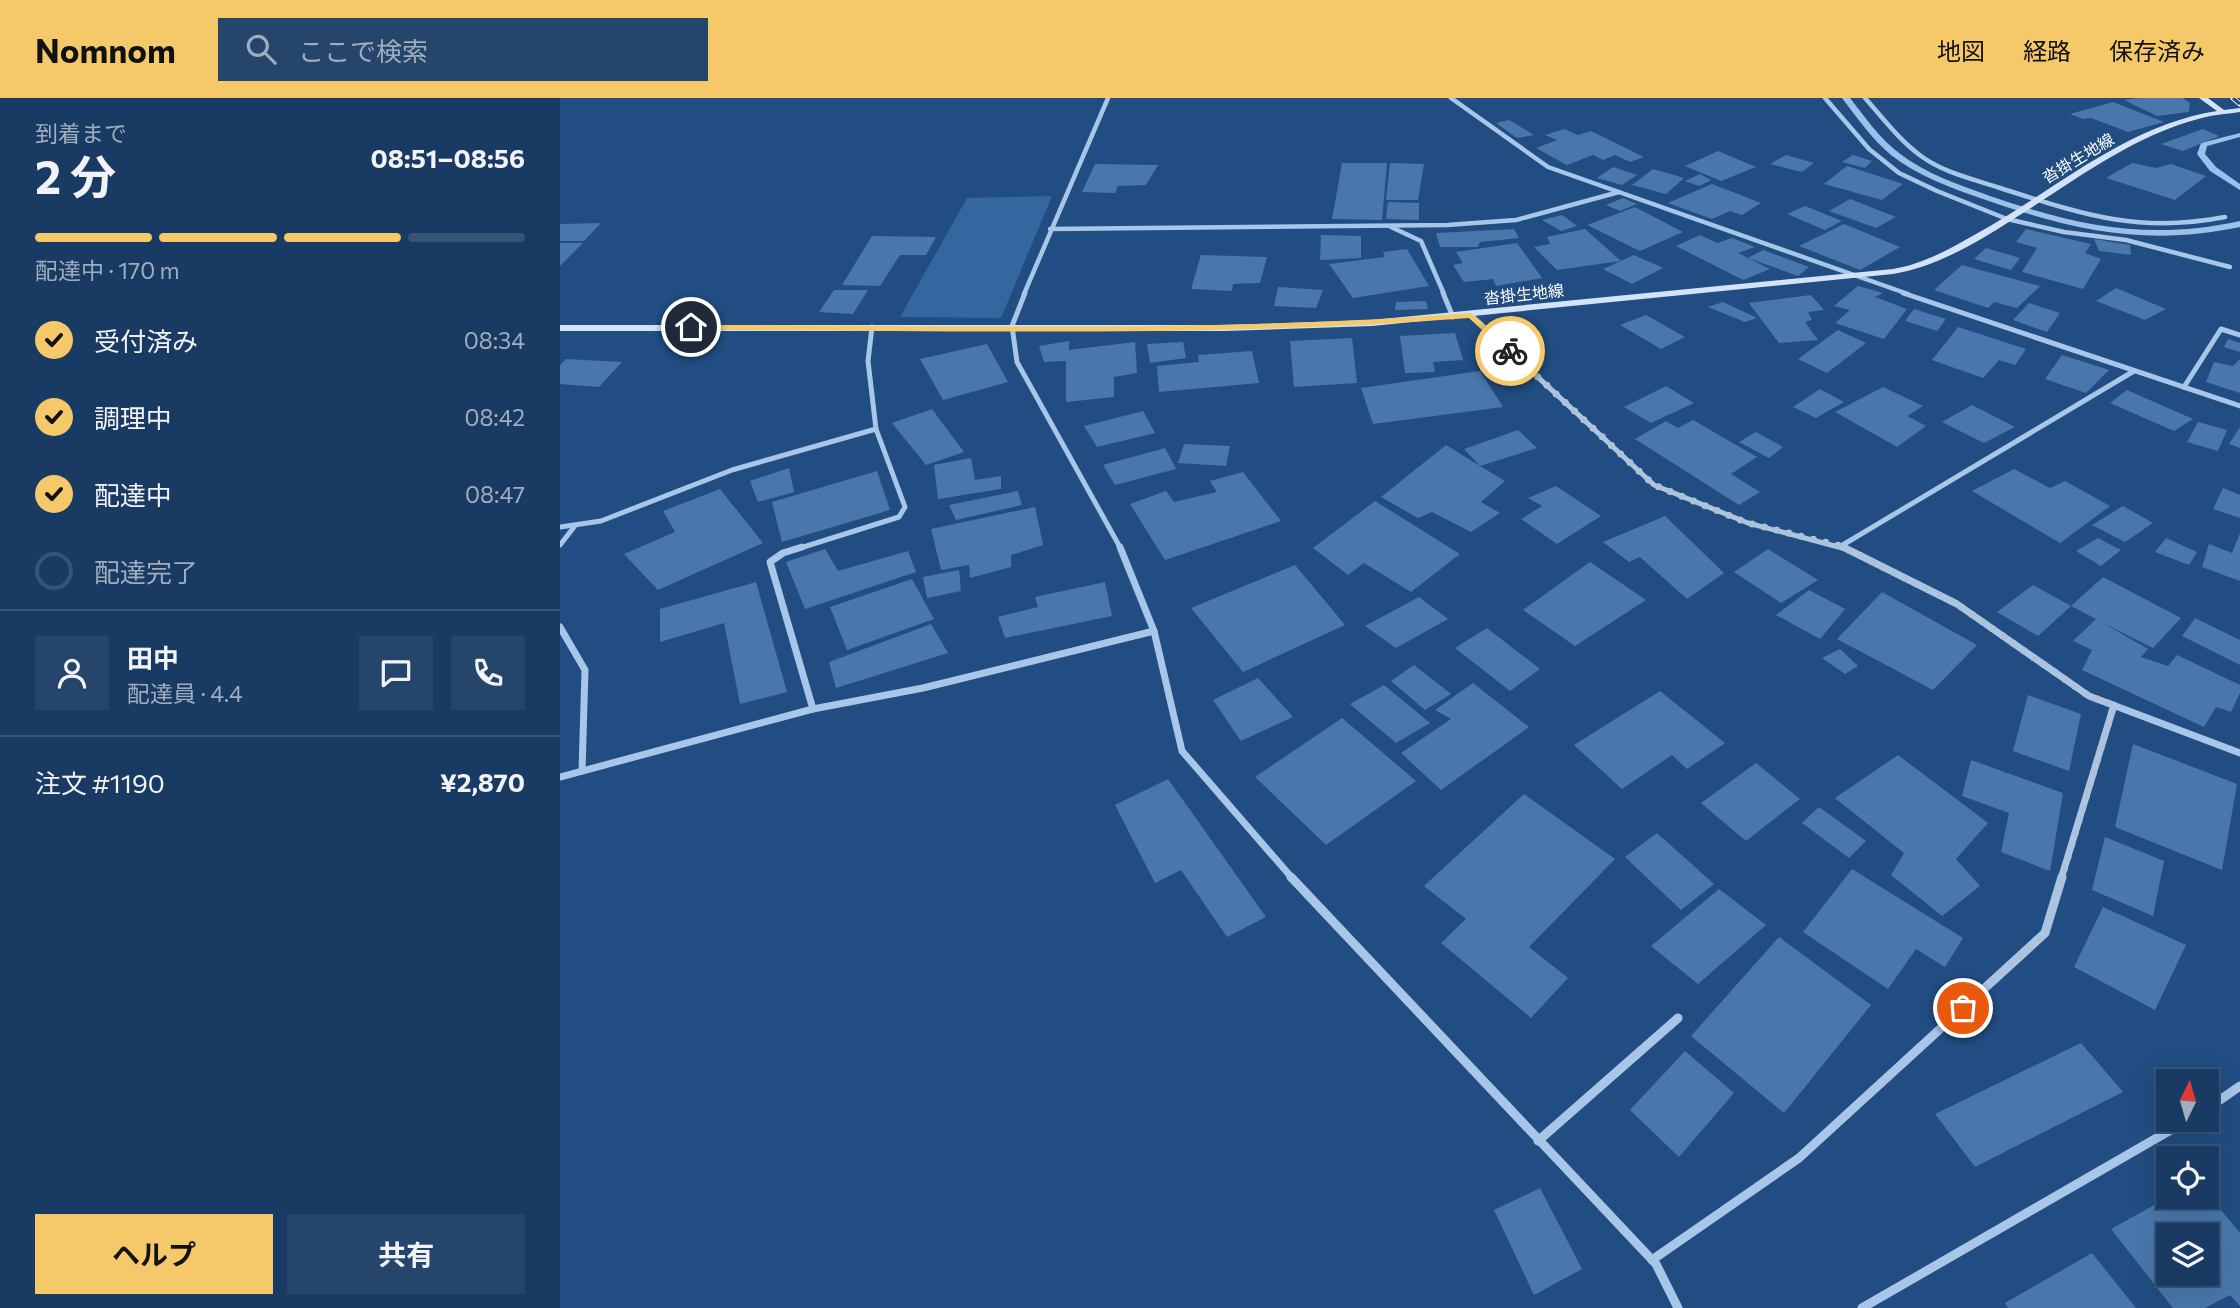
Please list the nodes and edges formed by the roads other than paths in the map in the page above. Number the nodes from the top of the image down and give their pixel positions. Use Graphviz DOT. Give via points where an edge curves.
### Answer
graph roads {
  1 [pos="1108,98"];
  2 [pos="1451,98"];
  3 [pos="1825,98"];
  4 [pos="1865,98"];
  5 [pos="2203,98"];
  6 [pos="2240,110"];
  7 [pos="2221,111"];
  8 [pos="1621,191"];
  9 [pos="2034,202"];
  10 [pos="2011,216"];
  11 [pos="2225,217"];
  12 [pos="1387,225"];
  13 [pos="1050,229"];
  14 [pos="2230,267"];
  15 [pos="1853,276"];
  16 [pos="1471,315"];
  17 [pos="1453,317"];
  18 [pos="1012,326"];
  19 [pos="872,327"];
  20 [pos="561,329"];
  21 [pos="2240,335"];
  22 [pos="2134,371"];
  23 [pos="2184,387"];
  24 [pos="2240,405"];
  25 [pos="876,429"];
  26 [pos="560,527"];
  27 [pos="574,527"];
  28 [pos="560,545"];
  29 [pos="1841,546"];
  30 [pos="560,627"];
  31 [pos="1154,631"];
  32 [pos="2114,705"];
  33 [pos="813,709"];
  34 [pos="2240,753"];
  35 [pos="582,771"];
  36 [pos="560,777"];
  37 [pos="1678,1018"];
  38 [pos="2240,1086"];
  39 [pos="2219,1101"];
  40 [pos="2167,1132"];
  41 [pos="1538,1141"];
  42 [pos="1652,1260"];
  43 [pos="1678,1308"];
  44 [pos="1862,1308"];
  1 -- 13 [label="street"];
  2 -- 8 [label="street" via="1548,167"];
  3 -- 10 [label="street" via="1869,149 1899,173"];
  4 -- 9 [label="street" via="1904,144 1924,159"];
  5 -- 7 [label="main road"];
  6 -- 7 [label="main road, 沓掛生地線"];
  7 -- 9 [label="main road, 沓掛生地線" via="2158,130"];
  8 -- 12 [label="street" via="1516,220"];
  8 -- 15 [label="street"];
  9 -- 10 [label="main road, 沓掛生地線"];
  9 -- 11 [label="street" via="2098,220 2152,225 2197,224"];
  10 -- 14 [label="street" via="2064,232 2164,248"];
  10 -- 15 [label="main road, 沓掛生地線" via="1914,267"];
  12 -- 13 [label="street"];
  12 -- 17 [label="street" via="1421,241"];
  13 -- 18 [label="street"];
  15 -- 16 [label="main road, 沓掛生地線"];
  15 -- 22 [label="street"];
  16 -- 17 [label="main road, 沓掛生地線"];
  16 -- 29 [label="street" via="1654,485 1748,523"];
  17 -- 18 [label="main road, 沓掛生地線" via="1225,328"];
  18 -- 19 [label="main road, 沓掛生地線"];
  18 -- 31 [label="street" via="1017,362 1125,556"];
  19 -- 20 [label="main road, 沓掛生地線"];
  19 -- 25 [label="street" via="867,361"];
  21 -- 23 [label="street" via="2221,329"];
  22 -- 23 [label="street"];
  22 -- 29 [label="street"];
  23 -- 24 [label="street"];
  25 -- 27 [label="street" via="732,471"];
  25 -- 33 [label="street" via="905,507 899,517 783,553 770,562"];
  26 -- 27 [label="street"];
  27 -- 28 [label="street"];
  29 -- 32 [label="street" via="1957,604 2089,696"];
  30 -- 35 [label="street" via="585,670"];
  31 -- 33 [label="street" via="923,688"];
  31 -- 41 [label="street" via="1182,751 1323,914"];
  32 -- 34 [label="street"];
  32 -- 42 [label="street" via="2045,933 1799,1158"];
  33 -- 35 [label="street"];
  35 -- 36 [label="street"];
  37 -- 41 [label="street"];
  38 -- 39 [label="street"];
  40 -- 44 [label="street"];
  41 -- 42 [label="street"];
  42 -- 43 [label="street"];
}
